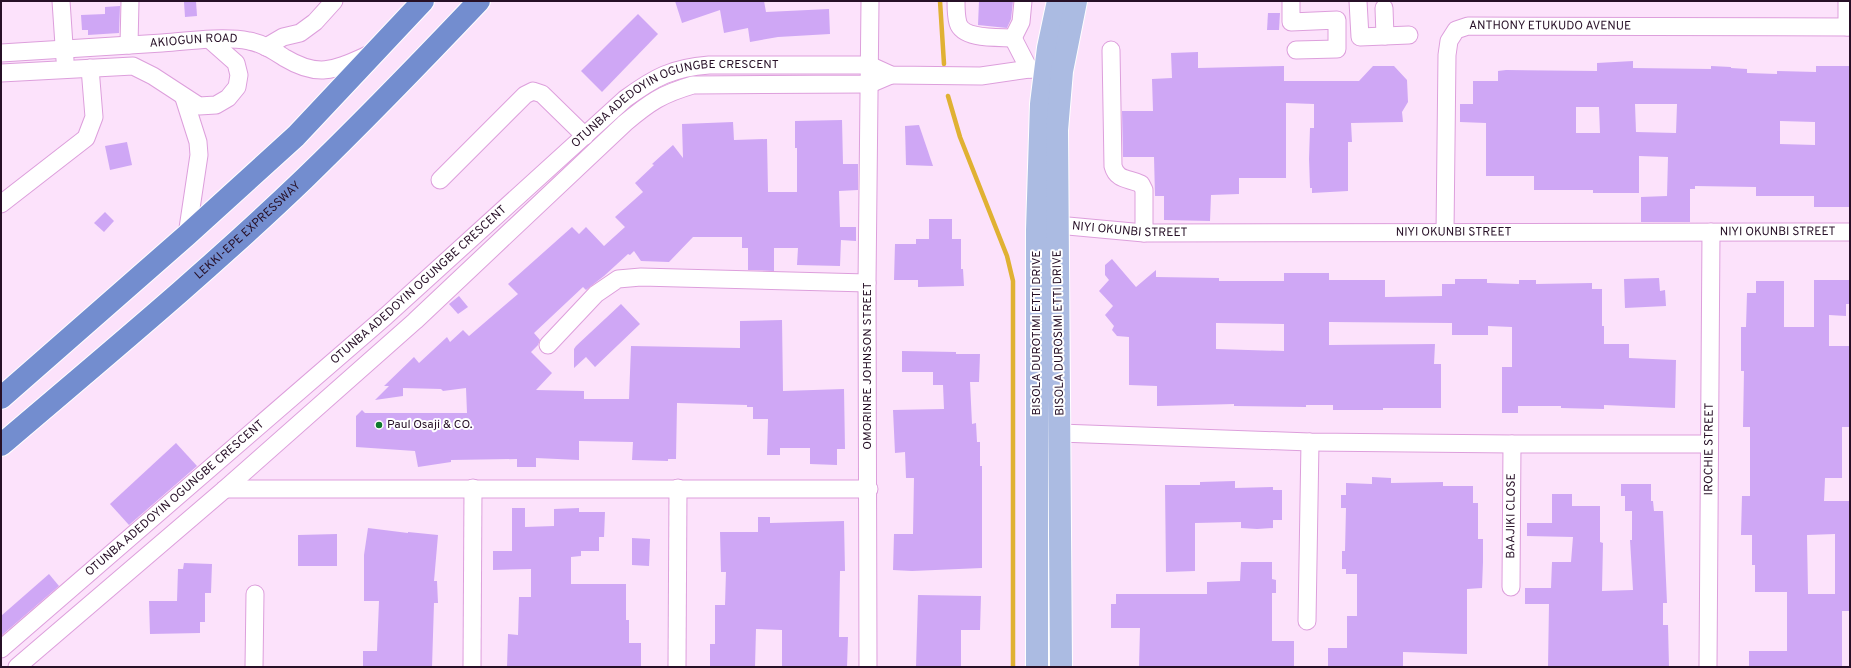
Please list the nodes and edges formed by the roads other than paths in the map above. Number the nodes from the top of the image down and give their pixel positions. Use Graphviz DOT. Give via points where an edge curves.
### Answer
graph roads {
  1 [pos="61,1"];
  2 [pos="130,1"];
  3 [pos="334,1"];
  4 [pos="423,1"];
  5 [pos="479,1"];
  6 [pos="870,1"];
  7 [pos="956,1"];
  8 [pos="1023,1"];
  9 [pos="1058,1"];
  10 [pos="1076,1"];
  11 [pos="1290,1"];
  12 [pos="1358,1"];
  13 [pos="1847,1"];
  14 [pos="1384,8"];
  15 [pos="1848,27"];
  16 [pos="1409,34"];
  17 [pos="1360,36"];
  18 [pos="1385,36"];
  19 [pos="1013,38"];
  20 [pos="1337,38"];
  21 [pos="210,40"];
  22 [pos="129,45"];
  23 [pos="266,46"];
  24 [pos="64,49"];
  25 [pos="1111,50"];
  26 [pos="1296,50"];
  27 [pos="376,52"];
  28 [pos="1,53"];
  29 [pos="869,65"];
  30 [pos="90,68"];
  31 [pos="1046,69"];
  32 [pos="66,70"];
  33 [pos="1,73"];
  34 [pos="891,75"];
  35 [pos="870,84"];
  36 [pos="184,98"];
  37 [pos="585,136"];
  38 [pos="440,180"];
  39 [pos="1,204"];
  40 [pos="1057,225"];
  41 [pos="483,229"];
  42 [pos="1445,232"];
  43 [pos="1711,232"];
  44 [pos="1850,232"];
  45 [pos="1144,233"];
  46 [pos="188,235"];
  47 [pos="496,244"];
  48 [pos="867,283"];
  49 [pos="548,345"];
  50 [pos="1,398"];
  51 [pos="1060,433"];
  52 [pos="1310,442"];
  53 [pos="1512,444"];
  54 [pos="1709,444"];
  55 [pos="1,445"];
  56 [pos="473,488"];
  57 [pos="678,488"];
  58 [pos="225,489"];
  59 [pos="869,489"];
  60 [pos="1511,587"];
  61 [pos="255,594"];
  62 [pos="1307,621"];
  63 [pos="5,646"];
  64 [pos="20,664"];
  65 [pos="254,667"];
  66 [pos="472,667"];
  67 [pos="677,667"];
  68 [pos="868,667"];
  69 [pos="1037,667"];
  70 [pos="1061,667"];
  71 [pos="1708,667"];
  1 -- 24 [label="street"];
  2 -- 22 [label="street"];
  3 -- 23 [label="street" via="315,22 300,33 283,37"];
  4 -- 27 [label="highway"];
  5 -- 55 [label="highway, LEKKI-EPE EXPRESSWAY" via="304,179 148,319"];
  6 -- 29 [label="street, OMORINRE JOHNSON STREET"];
  7 -- 19 [label="street" via="958,25 964,31 972,35"];
  8 -- 19 [label="street" via="1021,22"];
  9 -- 31 [label="main road, BISOLA DUROTIMI ETTI DRIVE"];
  10 -- 31 [label="main road, BISOLA DUROSIMI ETTI DRIVE"];
  11 -- 20 [label="street" via="1291,22 1337,20"];
  12 -- 17 [label="street"];
  13 -- 15 [label="street"];
  14 -- 18 [label="street"];
  15 -- 42 [label="street, ANTHONY ETUKUDO AVENUE" via="1468,26 1456,30 1449,41 1447,56"];
  16 -- 18 [label="street"];
  17 -- 18 [label="street"];
  17 -- 20 [label="street"];
  19 -- 31 [label="street"];
  20 -- 26 [label="street" via="1337,49"];
  21 -- 22 [label="street, AKIOGUN ROAD"];
  21 -- 23 [label="street, AKIOGUN ROAD" via="250,41"];
  21 -- 36 [label="street" via="236,63 239,75 237,87 228,98 216,105 199,106"];
  22 -- 24 [label="street, AKIOGUN ROAD"];
  23 -- 27 [label="street, AKIOGUN ROAD" via="308,69 325,71"];
  24 -- 28 [label="street, AKIOGUN ROAD"];
  24 -- 32 [label="street"];
  25 -- 45 [label="street" via="1113,166 1115,173 1120,177 1141,184 1144,190"];
  27 -- 46 [label="highway" via="296,136"];
  29 -- 34 [label="street, OTUNBA ADEDOYIN OGUNGBE CRESCENT"];
  29 -- 35 [label="street, OMORINRE JOHNSON STREET"];
  29 -- 37 [label="street, OTUNBA ADEDOYIN OGUNGBE CRESCENT" via="686,67 661,75 644,85"];
  30 -- 32 [label="street"];
  30 -- 36 [label="street" via="133,66 153,76"];
  30 -- 39 [label="street" via="94,117 86,138"];
  31 -- 34 [label="street, OTUNBA ADEDOYIN OGUNGBE CRESCENT" via="981,76"];
  31 -- 40 [label="main road, BISOLA DUROSIMI ETTI DRIVE" via="1057,130"];
  31 -- 69 [label="main road, BISOLA DUROTIMI ETTI DRIVE" via="1041,104 1037,230"];
  32 -- 33 [label="street"];
  34 -- 35 [label="street, OTUNBA ADEDOYIN OGUNGBE CRESCENT"];
  35 -- 47 [label="street, OTUNBA ADEDOYIN OGUNGBE CRESCENT" via="693,85 671,92 649,103 624,123"];
  35 -- 48 [label="street, OMORINRE JOHNSON STREET"];
  36 -- 46 [label="street" via="196,134 199,155"];
  37 -- 38 [label="street" via="542,94 533,91 525,95"];
  37 -- 41 [label="street, OTUNBA ADEDOYIN OGUNGBE CRESCENT"];
  40 -- 45 [label="street, NIYI OKUNBI STREET"];
  40 -- 51 [label="main road, BISOLA DUROSIMI ETTI DRIVE"];
  41 -- 47 [label="street"];
  41 -- 63 [label="street, OTUNBA ADEDOYIN OGUNGBE CRESCENT"];
  42 -- 43 [label="street, NIYI OKUNBI STREET"];
  42 -- 45 [label="street, NIYI OKUNBI STREET"];
  43 -- 44 [label="street, NIYI OKUNBI STREET"];
  43 -- 54 [label="street, IROCHIE STREET"];
  46 -- 50 [label="highway"];
  47 -- 58 [label="street, OTUNBA ADEDOYIN OGUNGBE CRESCENT" via="415,321"];
  48 -- 49 [label="street" via="641,277 618,279 596,294"];
  48 -- 59 [label="street, OMORINRE JOHNSON STREET"];
  51 -- 52 [label="street"];
  51 -- 70 [label="main road, BISOLA DUROSIMI ETTI DRIVE"];
  52 -- 53 [label="street"];
  52 -- 62 [label="street"];
  53 -- 54 [label="street"];
  53 -- 60 [label="street, BAAJIKI CLOSE"];
  54 -- 71 [label="street, IROCHIE STREET"];
  56 -- 57 [label="street"];
  56 -- 58 [label="street"];
  56 -- 66 [label="street"];
  57 -- 59 [label="street"];
  57 -- 67 [label="street"];
  58 -- 64 [label="street, OTUNBA ADEDOYIN OGUNGBE CRESCENT"];
  59 -- 68 [label="street, OMORINRE JOHNSON STREET"];
  61 -- 65 [label="street"];
  63 -- 64 [label="street"];
}
